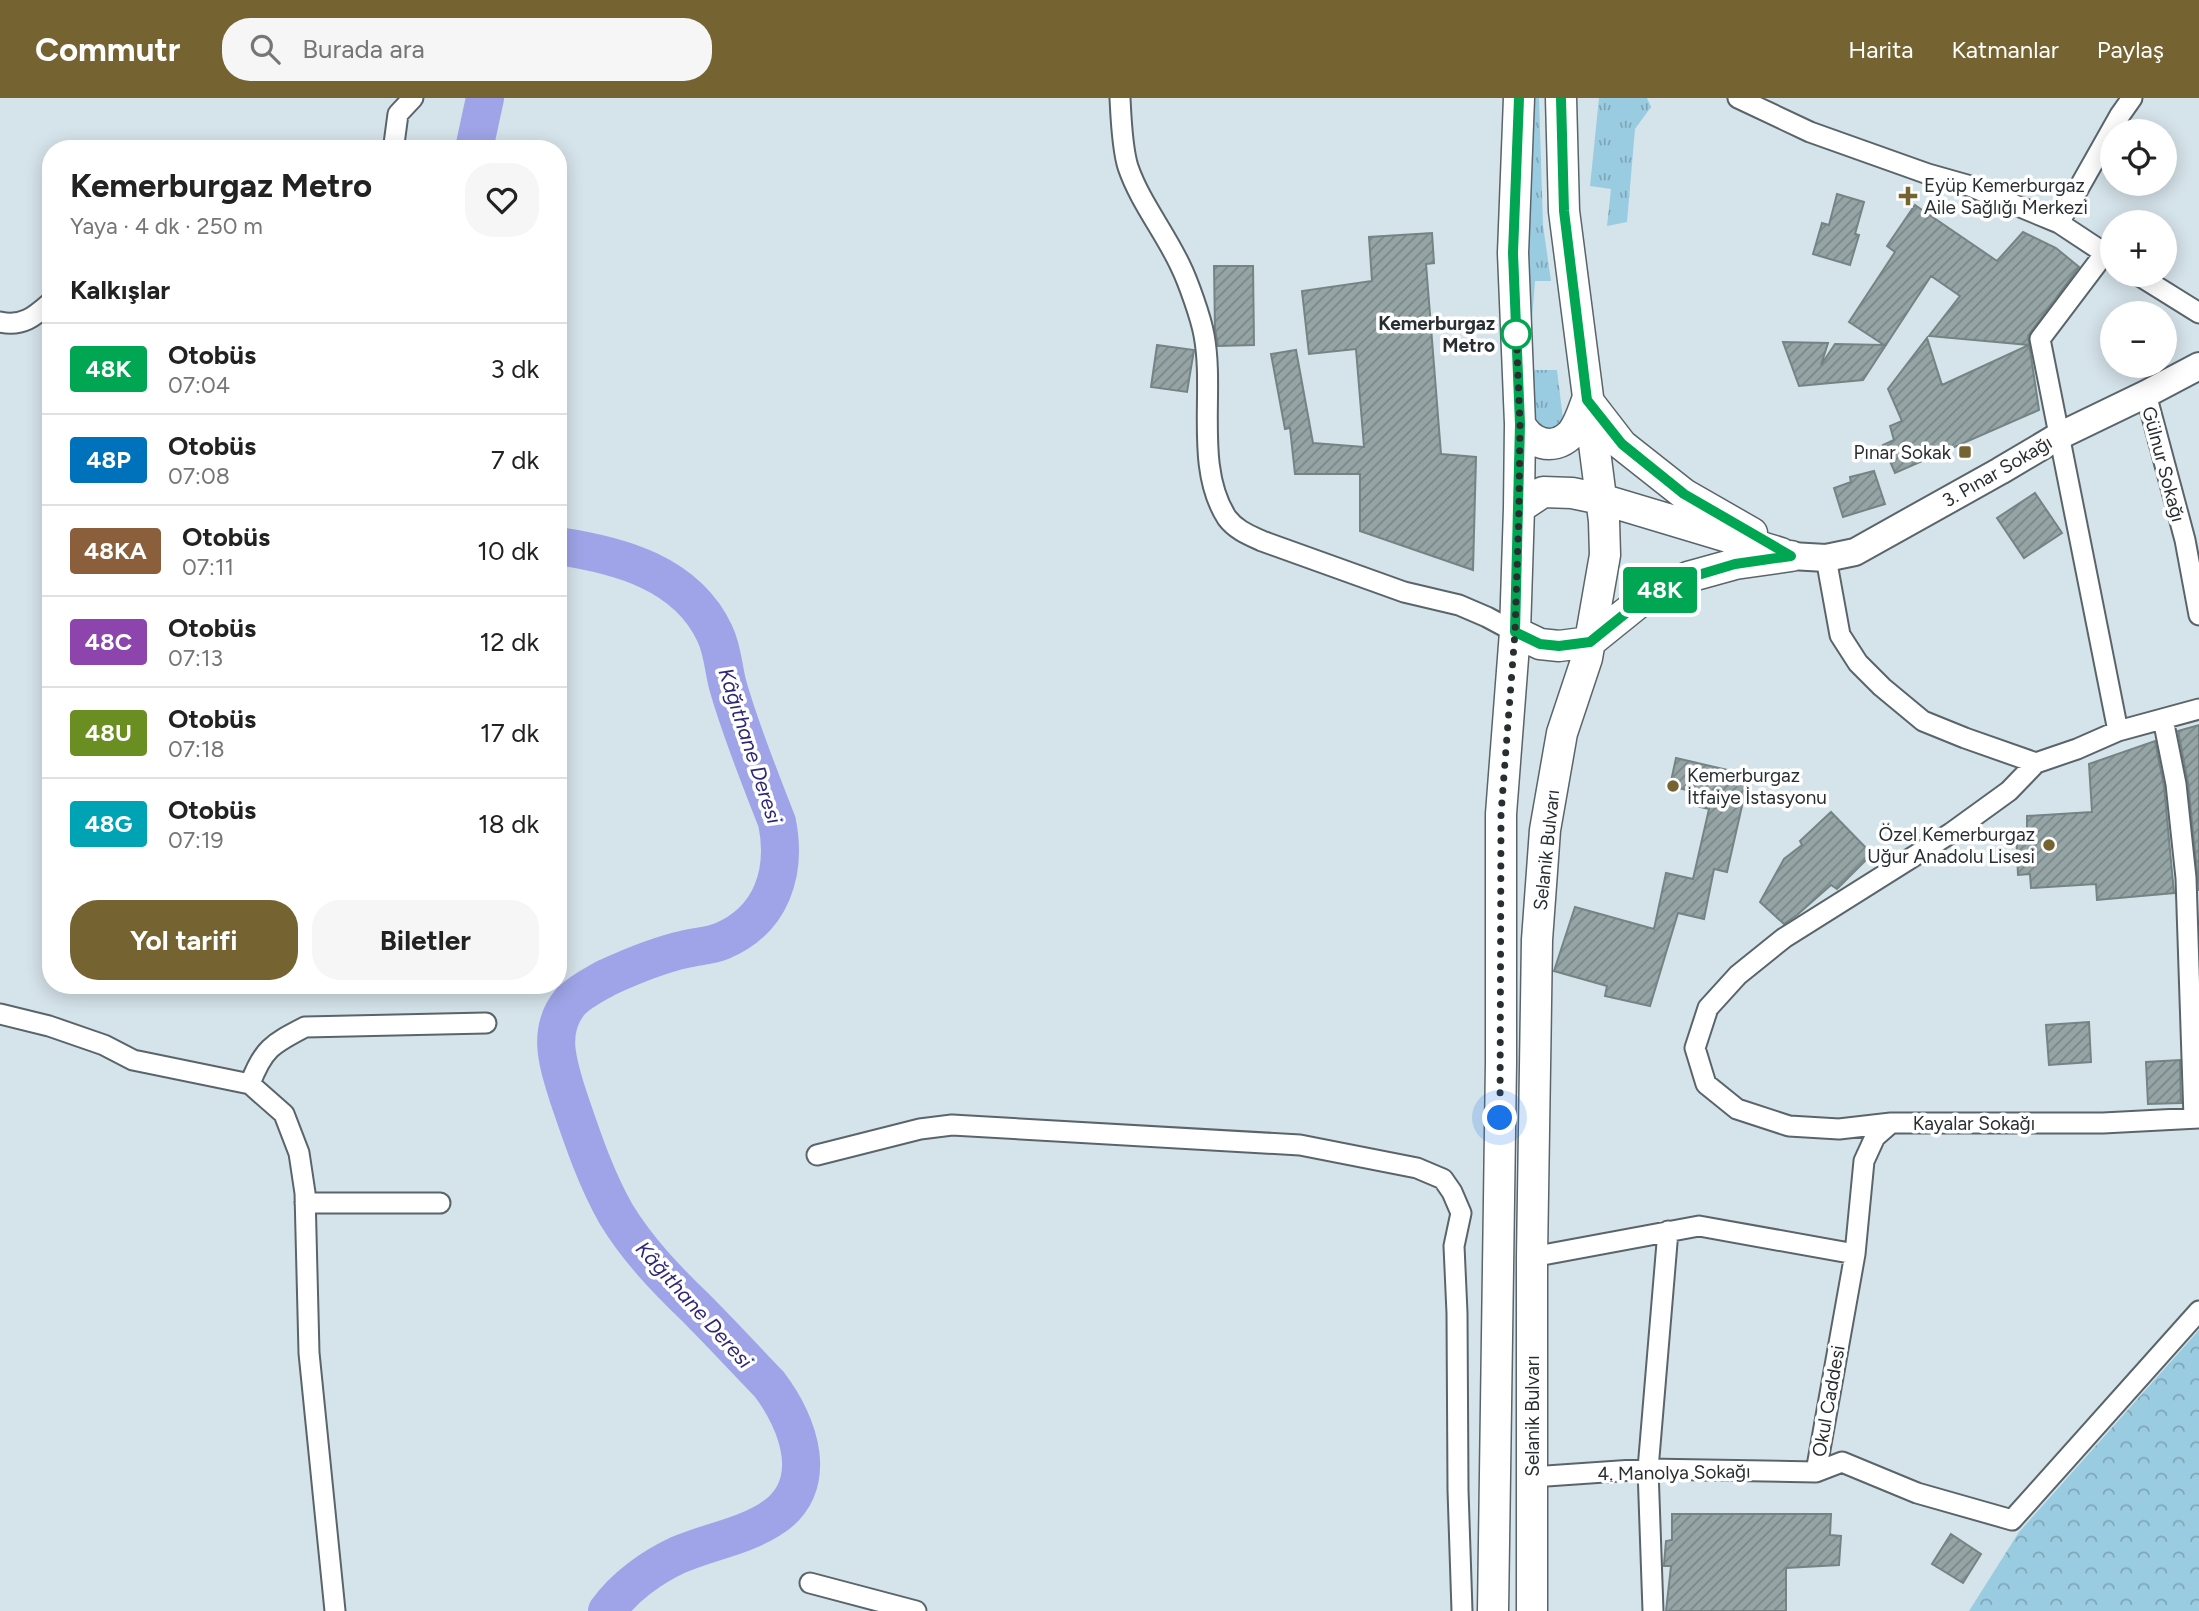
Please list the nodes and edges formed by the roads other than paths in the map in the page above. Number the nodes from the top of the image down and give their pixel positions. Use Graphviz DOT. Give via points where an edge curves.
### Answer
graph roads {
  1 [pos="413,98"];
  2 [pos="1120,98"];
  3 [pos="1520,98"];
  4 [pos="1561,98"];
  5 [pos="1738,98"];
  6 [pos="2132,98"];
  7 [pos="395,140"];
  8 [pos="2059,223"];
  9 [pos="2100,251"];
  10 [pos="2100,266"];
  11 [pos="2157,287"];
  12 [pos="42,310"];
  13 [pos="2199,313"];
  14 [pos="0,322"];
  15 [pos="2199,366"];
  16 [pos="2146,394"];
  17 [pos="1587,400"];
  18 [pos="1520,424"];
  19 [pos="2059,436"];
  20 [pos="1601,499"];
  21 [pos="1519,508"];
  22 [pos="1791,556"];
  23 [pos="1826,558"];
  24 [pos="2199,615"];
  25 [pos="1515,632"];
  26 [pos="1590,642"];
  27 [pos="2199,709"];
  28 [pos="2163,719"];
  29 [pos="2118,731"];
  30 [pos="2036,762"];
  31 [pos="0,1014"];
  32 [pos="486,1023"];
  33 [pos="250,1084"];
  34 [pos="2197,1118"];
  35 [pos="1891,1123"];
  36 [pos="817,1155"];
  37 [pos="305,1203"];
  38 [pos="440,1203"];
  39 [pos="1668,1231"];
  40 [pos="1855,1254"];
  41 [pos="1532,1257"];
  42 [pos="2199,1311"];
  43 [pos="1648,1469"];
  44 [pos="1816,1472"];
  45 [pos="1532,1477"];
  46 [pos="810,1583"];
  47 [pos="335,1611"];
  48 [pos="916,1611"];
  49 [pos="1462,1611"];
  50 [pos="1493,1611"];
  51 [pos="1532,1611"];
  52 [pos="1653,1611"];
  1 -- 7 [label="street" via="398,114"];
  2 -- 25 [label="street" via="1127,164 1145,206 1181,267 1204,334 1209,468 1228,519 1262,541 1404,592 1459,605"];
  3 -- 18 [label="main road, Selanik Bulvarı" via="1513,253"];
  4 -- 17 [label="main road, Selanik Bulvarı" via="1564,211"];
  5 -- 8 [label="street" via="1810,132 1967,185"];
  6 -- 8 [label="street"];
  8 -- 9 [label="street"];
  10 -- 19 [label="street" via="2040,340"];
  11 -- 13 [label="street"];
  12 -- 14 [label="street" via="11,325"];
  15 -- 16 [label="street, 3. Pınar Sokağı"];
  16 -- 19 [label="street, 3. Pınar Sokağı"];
  16 -- 24 [label="street, Gülnur Sokağı" via="2185,540"];
  17 -- 18 [label="main road" via="1572,434 1558,444 1539,444 1526,436"];
  17 -- 20 [label="main road, Selanik Bulvarı"];
  17 -- 22 [label="main road" via="1622,444 1684,494"];
  18 -- 21 [label="main road, Selanik Bulvarı"];
  19 -- 23 [label="street, 3. Pınar Sokağı" via="1855,552"];
  19 -- 29 [label="street"];
  20 -- 21 [label="main road" via="1543,492"];
  20 -- 22 [label="main road"];
  20 -- 26 [label="main road, Selanik Bulvarı" via="1605,555"];
  21 -- 25 [label="main road, Selanik Bulvarı"];
  22 -- 23 [label="street, 3. Pınar Sokağı"];
  22 -- 26 [label="main road" via="1735,564 1688,578 1647,596"];
  23 -- 30 [label="street" via="1840,635 1858,663 1882,687 1923,721"];
  25 -- 26 [label="main road" via="1540,644"];
  25 -- 50 [label="main road, Selanik Bulvarı" via="1501,814"];
  26 -- 41 [label="main road, Selanik Bulvarı" via="1562,733 1545,830 1537,940"];
  27 -- 28 [label="street"];
  28 -- 29 [label="street"];
  28 -- 34 [label="street" via="2176,784 2186,878"];
  29 -- 30 [label="street"];
  30 -- 35 [label="street" via="2009,791 1951,833 1784,938 1738,975 1708,1007 1695,1048 1706,1084 1737,1109 1789,1126 1839,1129"];
  31 -- 33 [label="street" via="104,1045 133,1060"];
  32 -- 33 [label="street" via="305,1027 280,1040 260,1059"];
  33 -- 37 [label="street" via="284,1114 299,1153"];
  34 -- 35 [label="street, Kayalar Sokağı"];
  35 -- 40 [label="street, Kayalar Sokağı" via="1875,1137 1864,1161"];
  36 -- 49 [label="street" via="952,1125 1300,1145 1417,1168 1443,1179 1461,1213 1454,1246"];
  37 -- 38 [label="street"];
  37 -- 47 [label="street" via="309,1353"];
  39 -- 40 [label="street" via="1699,1226"];
  39 -- 41 [label="street"];
  39 -- 43 [label="street"];
  40 -- 44 [label="street, Okul Caddesi"];
  41 -- 45 [label="main road, Selanik Bulvarı"];
  42 -- 44 [label="street, Okul Caddesi" via="2012,1520 1917,1493 1842,1462"];
  43 -- 44 [label="street, 4. Manolya Sokağı"];
  43 -- 45 [label="street, 4. Manolya Sokağı"];
  43 -- 52 [label="street"];
  45 -- 51 [label="main road, Selanik Bulvarı"];
  46 -- 48 [label="street"];
}
